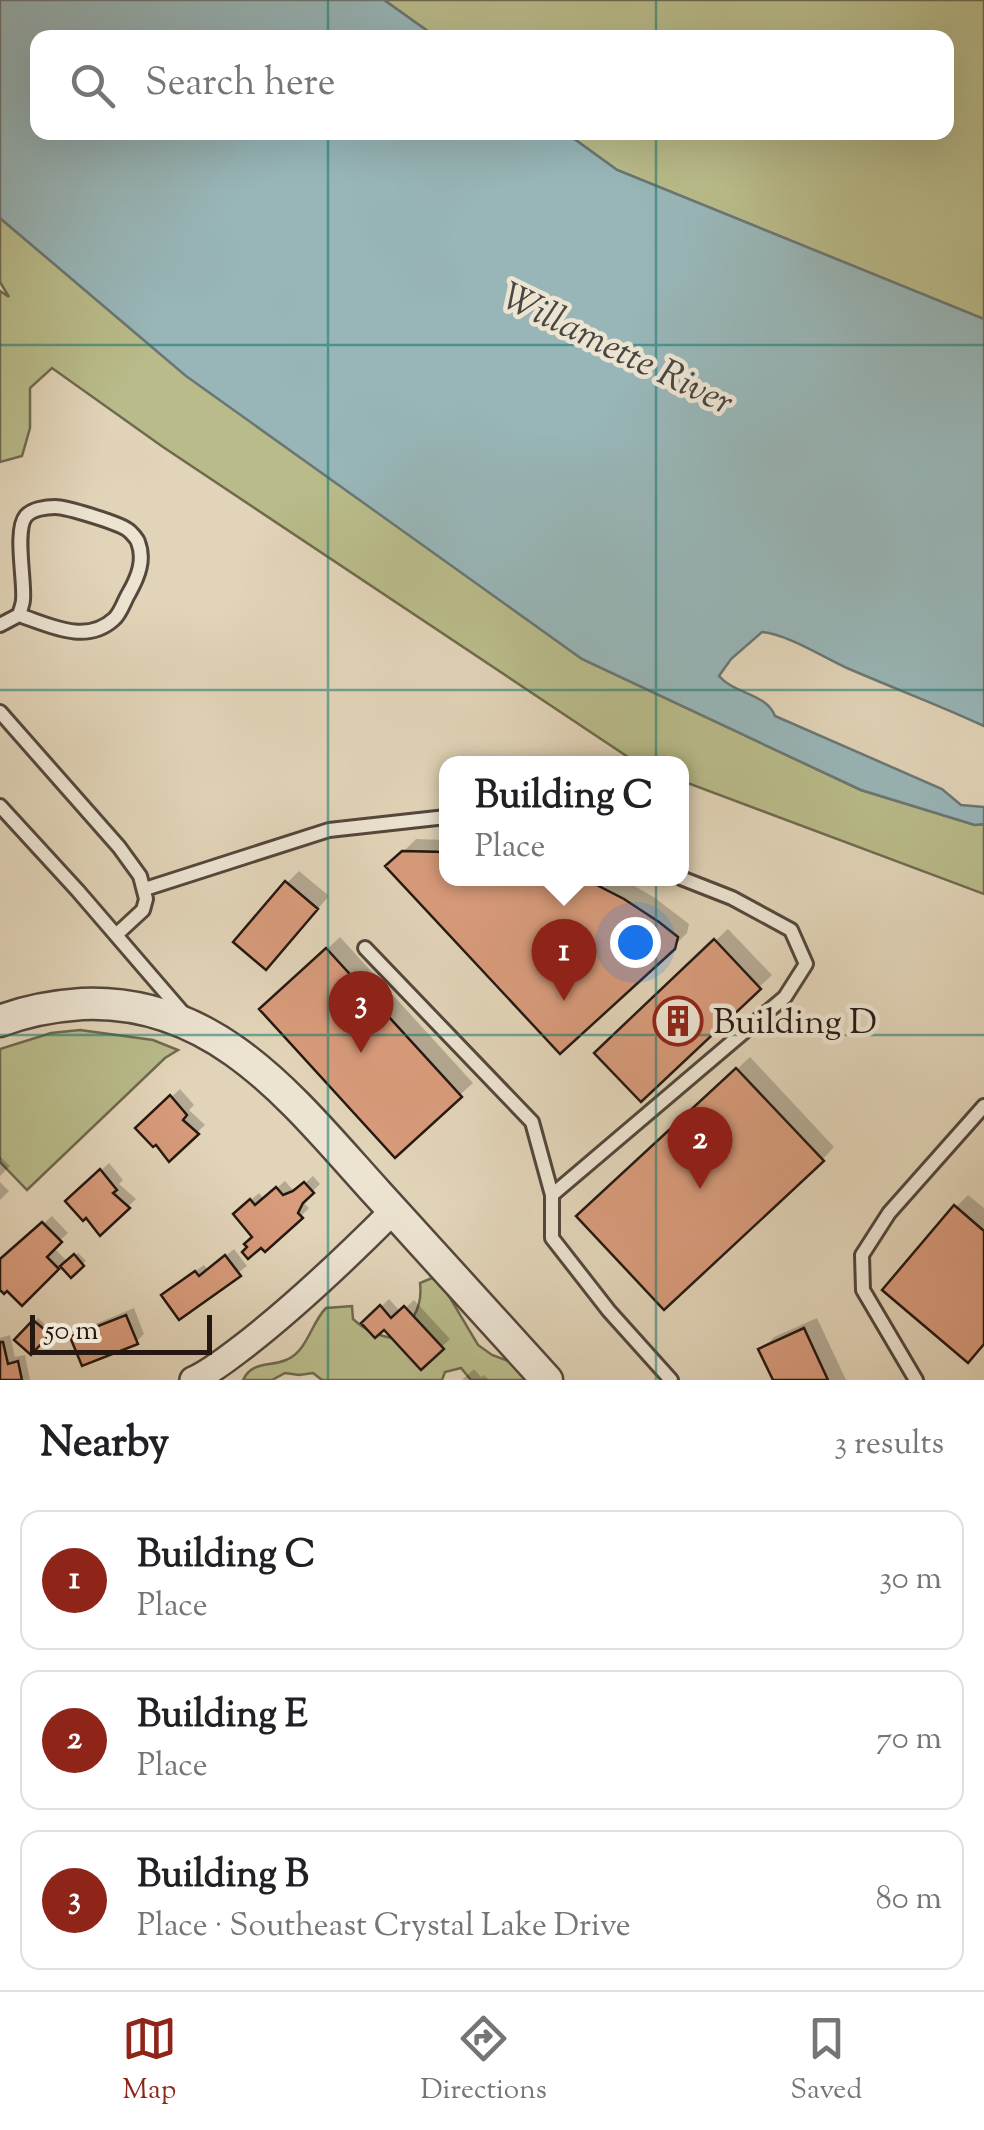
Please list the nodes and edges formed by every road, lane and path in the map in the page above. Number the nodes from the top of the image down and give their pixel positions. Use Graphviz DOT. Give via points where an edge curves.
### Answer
graph roads {
  1 [pos="19,615"];
  2 [pos="0,625"];
  3 [pos="0,712"];
  4 [pos="0,806"];
  5 [pos="439,818"];
  6 [pos="689,881"];
  7 [pos="145,889"];
  8 [pos="116,935"];
  9 [pos="365,948"];
  10 [pos="0,1022"];
  11 [pos="194,1026"];
  12 [pos="982,1112"];
  13 [pos="552,1195"];
  14 [pos="393,1211"];
  15 [pos="197,1379"];
  16 [pos="547,1380"];
  17 [pos="671,1380"];
  18 [pos="916,1380"];
  1 -- 1 [label="lane" via="21,530 31,512 71,510 125,527 138,541 138,577 105,625 73,633"];
  1 -- 2 [label="lane"];
  3 -- 7 [label="lane" via="119,847"];
  4 -- 8 [label="lane"];
  5 -- 7 [label="lane" via="328,830"];
  6 -- 13 [label="lane" via="791,930 806,964 785,996"];
  7 -- 8 [label="lane" via="143,910"];
  8 -- 11 [label="lane"];
  9 -- 13 [label="lane" via="532,1122"];
  10 -- 11 [label="street" via="61,1006 104,1004 144,1008"];
  11 -- 14 [label="street" via="254,1064"];
  12 -- 18 [label="lane" via="888,1213 862,1255 864,1290"];
  13 -- 17 [label="lane" via="552,1238"];
  14 -- 15 [label="street" via="267,1328"];
  14 -- 16 [label="street"];
}
